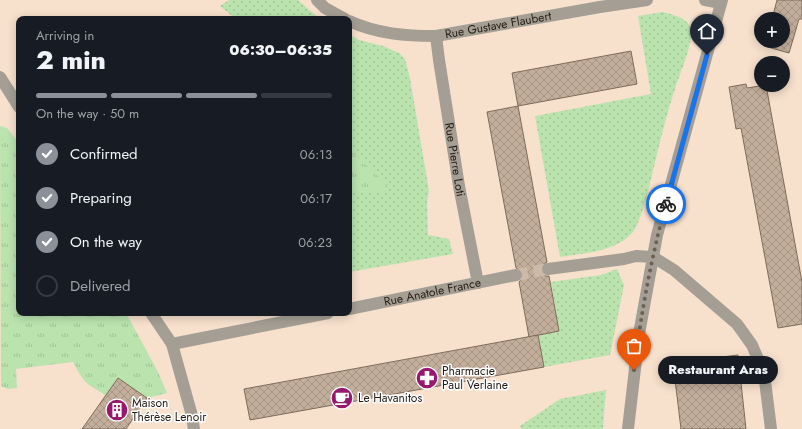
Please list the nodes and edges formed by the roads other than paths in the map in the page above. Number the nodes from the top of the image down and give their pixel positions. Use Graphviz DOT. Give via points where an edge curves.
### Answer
graph roads {
  1 [pos="317,0"];
  2 [pos="647,0"];
  3 [pos="704,0"];
  4 [pos="721,2"];
  5 [pos="600,3"];
  6 [pos="340,16"];
  7 [pos="352,22"];
  8 [pos="436,36"];
  9 [pos="2,83"];
  10 [pos="16,103"];
  11 [pos="653,257"];
  12 [pos="548,269"];
  13 [pos="516,275"];
  14 [pos="478,283"];
  15 [pos="352,308"];
  16 [pos="153,316"];
  17 [pos="313,316"];
  18 [pos="172,344"];
  19 [pos="194,429"];
  20 [pos="628,429"];
  21 [pos="770,429"];
  1 -- 6 [label="street"];
  2 -- 5 [label="street, Rue Gustave Flaubert"];
  3 -- 4 [label="street"];
  4 -- 11 [label="street"];
  5 -- 8 [label="street, Rue Gustave Flaubert"];
  7 -- 8 [label="street, Rue Gustave Flaubert" via="373,30 411,36"];
  8 -- 14 [label="street, Rue Pierre Loti" via="459,186"];
  9 -- 10 [label="street"];
  11 -- 12 [label="street" via="636,256"];
  11 -- 20 [label="street" via="639,334"];
  11 -- 21 [label="street" via="674,270 737,324 752,345 764,373"];
  13 -- 14 [label="street, Rue Anatole France"];
  14 -- 15 [label="street, Rue Anatole France"];
  16 -- 18 [label="street"];
  17 -- 18 [label="street"];
  18 -- 19 [label="street" via="190,405"];
}
